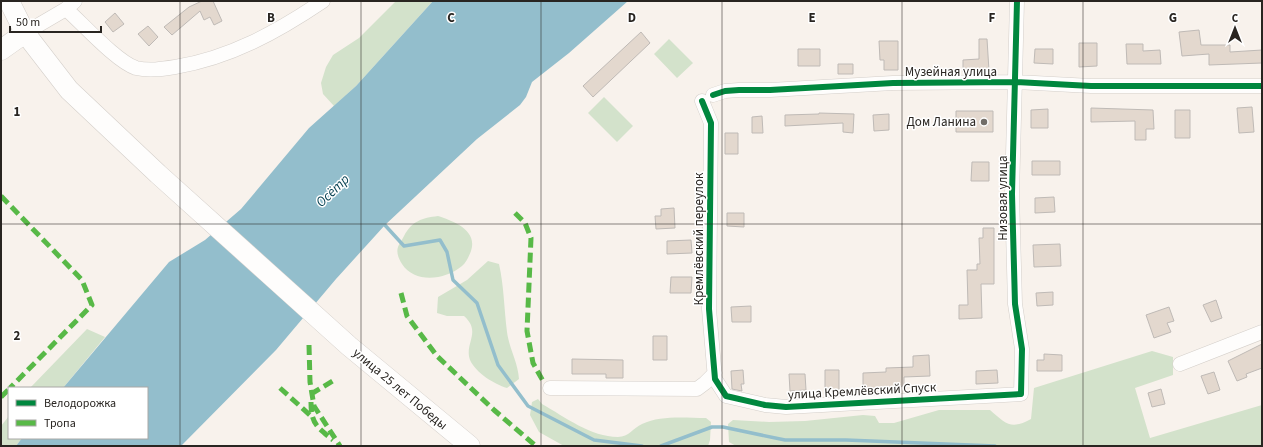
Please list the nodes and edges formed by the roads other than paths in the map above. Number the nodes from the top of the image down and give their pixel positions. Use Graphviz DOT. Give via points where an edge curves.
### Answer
graph roads {
  1 [pos="9,1"];
  2 [pos="323,1"];
  3 [pos="1017,1"];
  4 [pos="71,5"];
  5 [pos="26,33"];
  6 [pos="1,50"];
  7 [pos="1016,82"];
  8 [pos="1262,86"];
  9 [pos="707,98"];
  10 [pos="1262,332"];
  11 [pos="1180,364"];
  12 [pos="715,376"];
  13 [pos="550,388"];
  14 [pos="1021,394"];
  15 [pos="470,446"];
  1 -- 5 [label="main road, улица 25 лет Победы"];
  2 -- 4 [label="street" via="287,25 241,49 195,64 154,70 135,68 116,56"];
  3 -- 7 [label="street, Низовая улица"];
  4 -- 5 [label="street"];
  5 -- 6 [label="main road"];
  5 -- 15 [label="main road, улица 25 лет Победы" via="69,90 158,174 349,346"];
  7 -- 8 [label="street, Музейная улица" via="1091,86"];
  7 -- 9 [label="street, Музейная улица" via="893,83 739,90 725,91"];
  7 -- 14 [label="street, Низовая улица" via="1012,194 1015,304 1022,349"];
  9 -- 12 [label="street, Кремлёвский переулок" via="711,123 709,309"];
  10 -- 11 [label="street"];
  12 -- 13 [label="street" via="697,389"];
  12 -- 14 [label="street, улица Кремлёвский Спуск" via="726,396 786,407"];
}
